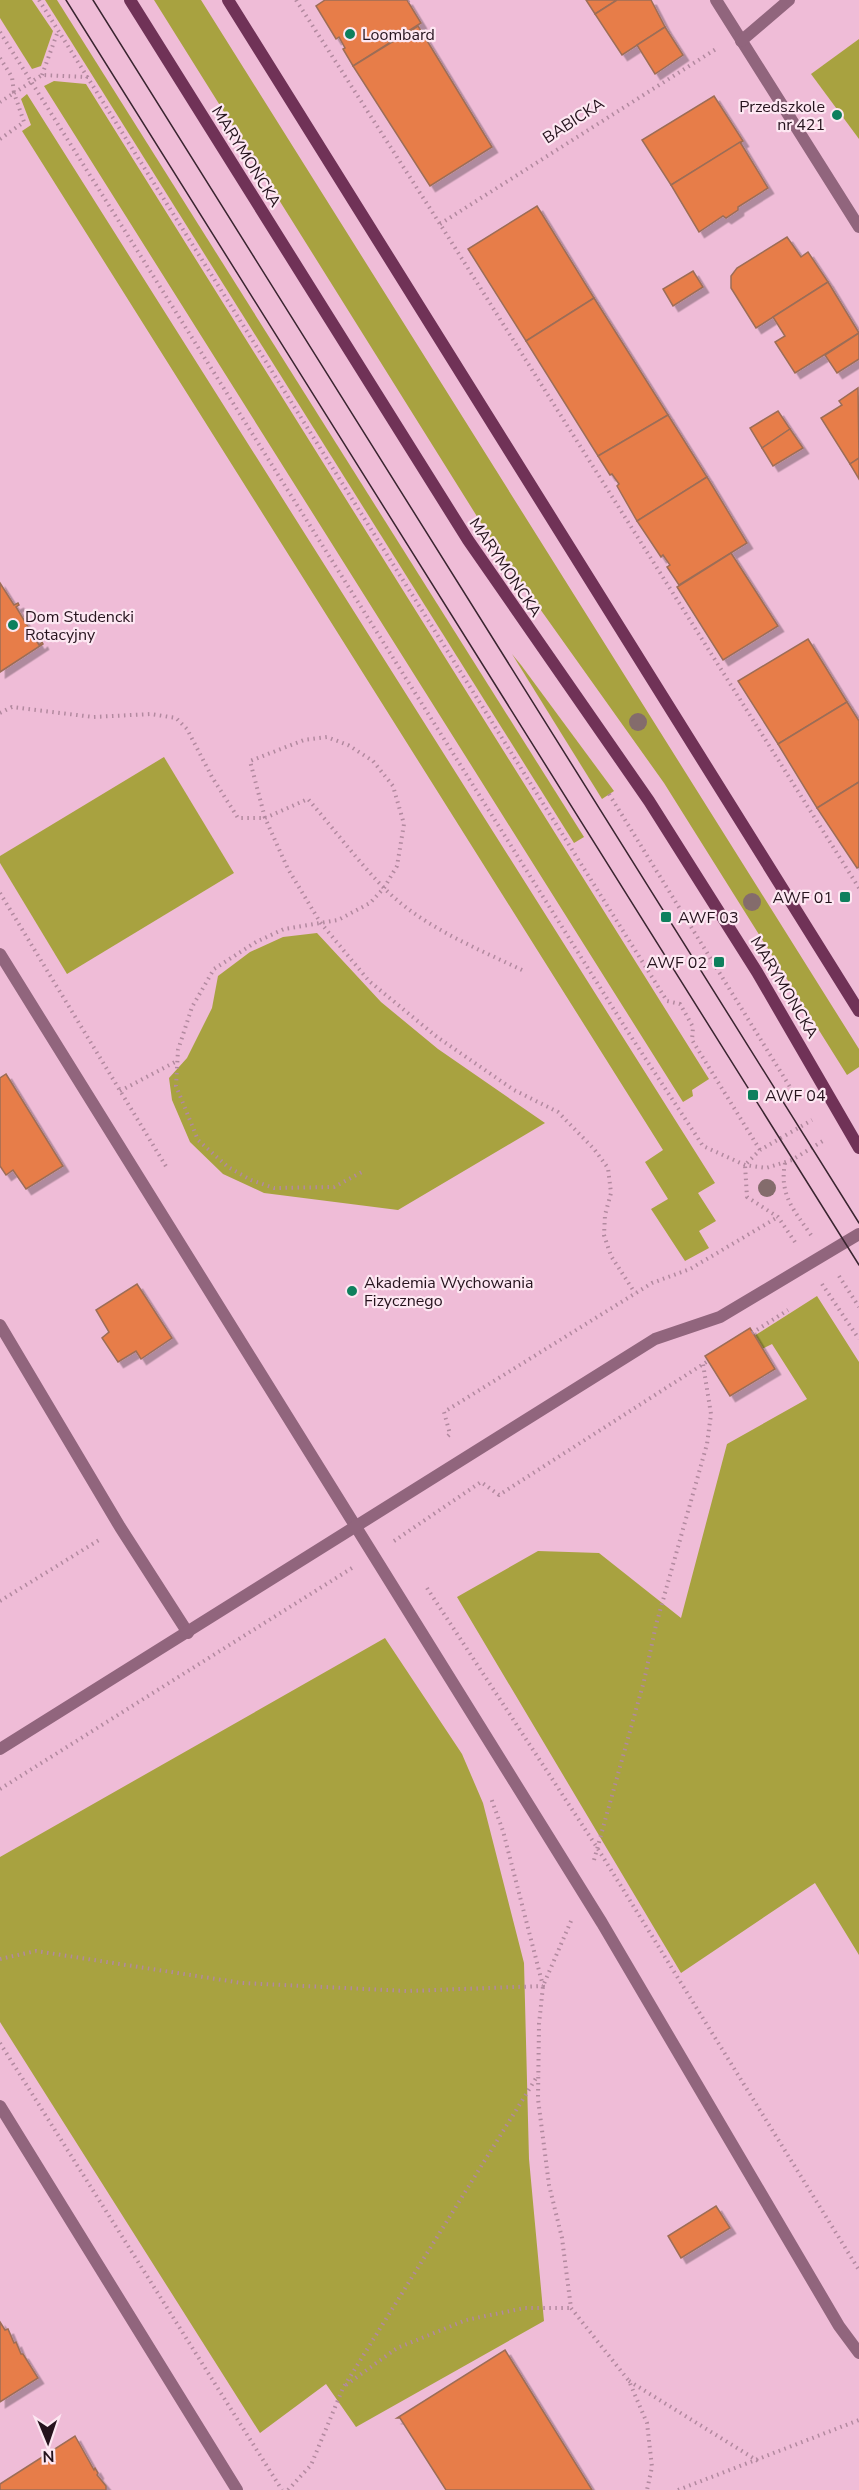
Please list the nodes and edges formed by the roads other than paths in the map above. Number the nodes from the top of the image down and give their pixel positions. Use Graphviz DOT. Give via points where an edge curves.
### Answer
graph roads {
  1 [pos="130,0"];
  2 [pos="228,0"];
  3 [pos="716,0"];
  4 [pos="789,0"];
  5 [pos="741,40"];
  6 [pos="859,227"];
  7 [pos="0,954"];
  8 [pos="859,1011"];
  9 [pos="859,1148"];
  10 [pos="859,1234"];
  11 [pos="0,1325"];
  12 [pos="356,1527"];
  13 [pos="188,1633"];
  14 [pos="0,1749"];
  15 [pos="0,2106"];
  16 [pos="859,2353"];
  17 [pos="237,2490"];
  1 -- 9 [label="main road, MARYMONCKA" via="468,540 662,821 757,972"];
  2 -- 8 [label="main road"];
  3 -- 5 [label="street"];
  4 -- 5 [label="street"];
  5 -- 6 [label="street"];
  7 -- 12 [label="street"];
  10 -- 12 [label="street" via="720,1317 655,1339"];
  11 -- 13 [label="street"];
  12 -- 13 [label="street"];
  12 -- 16 [label="street" via="602,1923 839,2326"];
  13 -- 14 [label="street"];
  15 -- 17 [label="street"];
}
